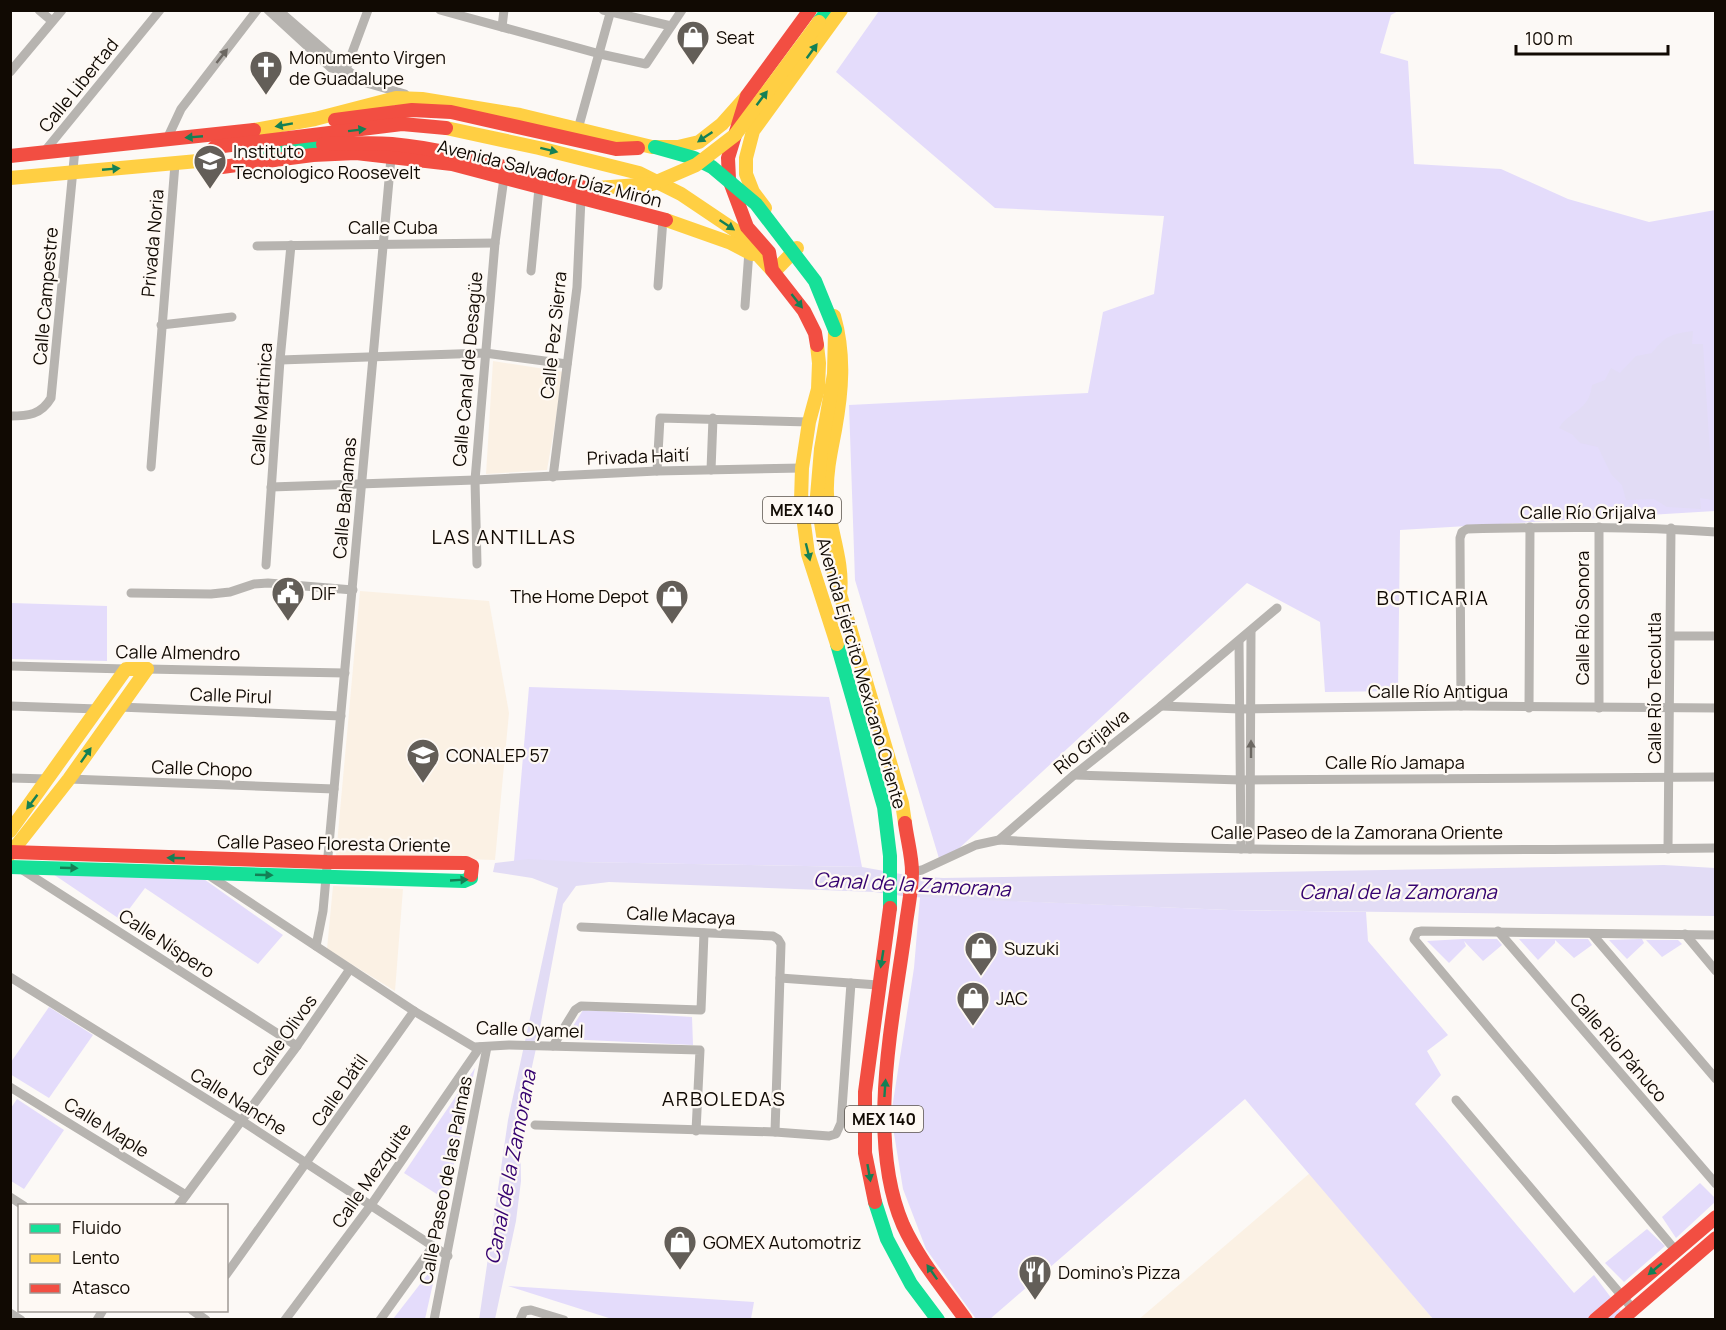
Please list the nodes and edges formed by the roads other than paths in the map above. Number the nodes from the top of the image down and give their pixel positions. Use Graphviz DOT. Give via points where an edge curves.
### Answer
graph roads {
  1 [pos="39,10"];
  2 [pos="62,10"];
  3 [pos="160,10"];
  4 [pos="257,10"];
  5 [pos="268,10"];
  6 [pos="278,10"];
  7 [pos="368,10"];
  8 [pos="440,10"];
  9 [pos="504,10"];
  10 [pos="682,10"];
  11 [pos="810,10"];
  12 [pos="828,10"];
  13 [pos="841,10"];
  14 [pos="608,11"];
  15 [pos="52,21"];
  16 [pos="671,26"];
  17 [pos="502,27"];
  18 [pos="600,54"];
  19 [pos="346,69"];
  20 [pos="10,72"];
  21 [pos="747,96"];
  22 [pos="422,99"];
  23 [pos="315,119"];
  24 [pos="578,129"];
  25 [pos="167,139"];
  26 [pos="655,147"];
  27 [pos="75,149"];
  28 [pos="44,152"];
  29 [pos="10,156"];
  30 [pos="391,158"];
  31 [pos="201,162"];
  32 [pos="175,164"];
  33 [pos="606,164"];
  34 [pos="72,173"];
  35 [pos="10,178"];
  36 [pos="504,178"];
  37 [pos="539,188"];
  38 [pos="581,198"];
  39 [pos="597,201"];
  40 [pos="663,219"];
  41 [pos="495,243"];
  42 [pos="384,244"];
  43 [pos="291,245"];
  44 [pos="257,246"];
  45 [pos="797,248"];
  46 [pos="749,251"];
  47 [pos="531,271"];
  48 [pos="773,271"];
  49 [pos="658,286"];
  50 [pos="745,306"];
  51 [pos="232,318"];
  52 [pos="161,325"];
  53 [pos="485,352"];
  54 [pos="373,357"];
  55 [pos="280,360"];
  56 [pos="567,364"];
  57 [pos="10,416"];
  58 [pos="714,418"];
  59 [pos="809,422"];
  60 [pos="151,467"];
  61 [pos="802,468"];
  62 [pos="711,470"];
  63 [pos="657,471"];
  64 [pos="553,477"];
  65 [pos="475,480"];
  66 [pos="362,484"];
  67 [pos="271,487"];
  68 [pos="1530,527"];
  69 [pos="1599,527"];
  70 [pos="1671,528"];
  71 [pos="1716,532"];
  72 [pos="477,564"];
  73 [pos="266,565"];
  74 [pos="353,588"];
  75 [pos="131,593"];
  76 [pos="840,594"];
  77 [pos="1276,608"];
  78 [pos="1251,631"];
  79 [pos="1671,636"];
  80 [pos="1716,636"];
  81 [pos="1239,641"];
  82 [pos="10,666"];
  83 [pos="126,669"];
  84 [pos="147,669"];
  85 [pos="345,674"];
  86 [pos="10,706"];
  87 [pos="1161,706"];
  88 [pos="1461,706"];
  89 [pos="120,707"];
  90 [pos="1251,708"];
  91 [pos="1528,708"];
  92 [pos="1599,708"];
  93 [pos="1716,708"];
  94 [pos="98,709"];
  95 [pos="1240,709"];
  96 [pos="1670,709"];
  97 [pos="341,716"];
  98 [pos="1074,775"];
  99 [pos="1670,777"];
  100 [pos="1716,777"];
  101 [pos="10,778"];
  102 [pos="49,779"];
  103 [pos="69,779"];
  104 [pos="1246,780"];
  105 [pos="334,789"];
  106 [pos="10,831"];
  107 [pos="999,840"];
  108 [pos="1716,848"];
  109 [pos="1245,849"];
  110 [pos="1668,849"];
  111 [pos="11,852"];
  112 [pos="327,862"];
  113 [pos="204,865"];
  114 [pos="15,867"];
  115 [pos="912,873"];
  116 [pos="326,877"];
  117 [pos="581,927"];
  118 [pos="1498,931"];
  119 [pos="704,933"];
  120 [pos="1592,933"];
  121 [pos="1684,934"];
  122 [pos="1716,935"];
  123 [pos="316,946"];
  124 [pos="350,969"];
  125 [pos="1716,971"];
  126 [pos="10,977"];
  127 [pos="780,978"];
  128 [pos="851,983"];
  129 [pos="878,985"];
  130 [pos="414,1011"];
  131 [pos="297,1046"];
  132 [pos="553,1046"];
  133 [pos="484,1047"];
  134 [pos="1716,1079"];
  135 [pos="10,1086"];
  136 [pos="1456,1100"];
  137 [pos="242,1121"];
  138 [pos="535,1125"];
  139 [pos="696,1131"];
  140 [pos="775,1132"];
  141 [pos="306,1163"];
  142 [pos="1716,1184"];
  143 [pos="186,1195"];
  144 [pos="179,1204"];
  145 [pos="371,1205"];
  146 [pos="1716,1217"];
  147 [pos="1716,1239"];
  148 [pos="433,1246"];
  149 [pos="1676,1251"];
  150 [pos="448,1256"];
  151 [pos="228,1272"];
  152 [pos="1622,1296"];
  153 [pos="1633,1309"];
  154 [pos="10,1313"];
  155 [pos="522,1315"];
  156 [pos="21,1320"];
  157 [pos="285,1320"];
  158 [pos="380,1320"];
  159 [pos="434,1320"];
  160 [pos="564,1320"];
  161 [pos="938,1320"];
  162 [pos="966,1320"];
  163 [pos="1595,1320"];
  164 [pos="1621,1320"];
  1 -- 15 [label="street"];
  2 -- 15 [label="street"];
  3 -- 28 [label="street, Calle Libertad"];
  25 -- 4 [label="street, one-way" via="181,109"];
  5 -- 19 [label="street" via="331,68"];
  6 -- 19 [label="street"];
  7 -- 19 [label="street"];
  8 -- 17 [label="street"];
  9 -- 17 [label="street"];
  10 -- 16 [label="street"];
  11 -- 21 [label="main road, Avenida Ejército Mexicano Oriente / MEX 140"];
  31 -- 12 [label="main road, Avenida Salvador Díaz Mirón, one-way, bridge" via="322,144 392,144 459,155 590,189 652,184 696,165 735,135"];
  45 -- 13 [label="main road, MEX 140, one-way" via="753,192 746,174 746,158 753,131"];
  14 -- 16 [label="street"];
  14 -- 18 [label="street"];
  15 -- 20 [label="street"];
  16 -- 18 [label="street" via="646,64"];
  17 -- 18 [label="street"];
  18 -- 24 [label="street"];
  19 -- 22 [label="street" via="371,85"];
  21 -- 26 [label="main road, Avenida Salvador Díaz Mirón, one-way" via="699,142"];
  21 -- 48 [label="main road, Avenida Ejército Mexicano Oriente / MEX 140" via="728,158 729,179 747,226 769,252"];
  22 -- 23 [label="main road, Avenida Salvador Díaz Mirón" via="396,98"];
  22 -- 24 [label="main road, Avenida Salvador Díaz Mirón"];
  23 -- 25 [label="main road, Avenida Salvador Díaz Mirón, one-way" via="220,135"];
  23 -- 26 [label="main road, Avenida Salvador Díaz Mirón" via="412,110 451,112 616,149"];
  24 -- 26 [label="main road, Avenida Salvador Díaz Mirón"];
  25 -- 27 [label="main road, Avenida Salvador Díaz Mirón"];
  26 -- 76 [label="main road, Avenida Salvador Díaz Mirón / MEX 140, bridge" via="694,158 738,187 756,204 815,281 835,330 834,374 817,496 823,535"];
  27 -- 28 [label="main road, Avenida Salvador Díaz Mirón"];
  27 -- 34 [label="street, Calle Campestre"];
  28 -- 29 [label="main road, Avenida Salvador Díaz Mirón"];
  30 -- 31 [label="main road, Avenida Salvador Díaz Mirón" via="356,153 222,167"];
  30 -- 36 [label="main road, Avenida Salvador Díaz Mirón" via="452,164"];
  30 -- 42 [label="street, Calle Bahamas"];
  31 -- 32 [label="main road, Avenida Salvador Díaz Mirón"];
  31 -- 33 [label="main road, one-way" via="215,147 402,124 441,127"];
  34 -- 32 [label="main road, Avenida Salvador Díaz Mirón, one-way"];
  32 -- 52 [label="street, Privada Noria"];
  33 -- 39 [label="main road"];
  33 -- 48 [label="main road, one-way" via="639,173 681,195 736,231"];
  34 -- 35 [label="main road, Avenida Salvador Díaz Mirón"];
  34 -- 57 [label="street, Calle Campestre" via="51,398 37,413"];
  36 -- 37 [label="main road, Avenida Salvador Díaz Mirón"];
  36 -- 41 [label="street, Calle Canal de Desagüe"];
  37 -- 38 [label="main road, Avenida Salvador Díaz Mirón"];
  37 -- 47 [label="street"];
  38 -- 39 [label="main road, Avenida Salvador Díaz Mirón"];
  38 -- 56 [label="street, Calle Pez Sierra" via="577,287"];
  39 -- 40 [label="main road, Avenida Salvador Díaz Mirón"];
  40 -- 46 [label="main road, Avenida Salvador Díaz Mirón"];
  40 -- 49 [label="street"];
  41 -- 42 [label="street, Calle Cuba"];
  41 -- 53 [label="street, Calle Canal de Desagüe"];
  42 -- 43 [label="street, Calle Cuba"];
  42 -- 54 [label="street, Calle Bahamas"];
  43 -- 44 [label="street, Calle Cuba"];
  43 -- 55 [label="street, Calle Martinica"];
  45 -- 48 [label="main road"];
  45 -- 76 [label="main road, MEX 140" via="813,270 840,333 841,390 827,486 829,521 843,579"];
  46 -- 48 [label="main road, Avenida Salvador Díaz Mirón"];
  46 -- 50 [label="street"];
  48 -- 59 [label="main road, Avenida Ejército Mexicano Oriente / MEX 140, one-way" via="804,311 815,333 818,380"];
  51 -- 52 [label="street"];
  52 -- 60 [label="street, Privada Noria"];
  53 -- 54 [label="street"];
  53 -- 56 [label="street"];
  53 -- 65 [label="street, Calle Canal de Desagüe"];
  54 -- 55 [label="street"];
  54 -- 66 [label="street, Calle Bahamas"];
  55 -- 67 [label="street, Calle Martinica"];
  56 -- 64 [label="street, Calle Pez Sierra"];
  58 -- 59 [label="street"];
  58 -- 62 [label="street"];
  58 -- 63 [label="street" via="660,418"];
  59 -- 61 [label="main road, Avenida Ejército Mexicano Oriente / MEX 140"];
  61 -- 62 [label="street, Privada Haití"];
  61 -- 129 [label="main road, Avenida Ejército Mexicano Oriente / MEX 140, one-way" via="801,501 808,554 884,807 891,901"];
  62 -- 63 [label="street, Privada Haití"];
  63 -- 64 [label="street, Privada Haití"];
  64 -- 65 [label="street, Privada Haití"];
  65 -- 66 [label="street, Privada Haití"];
  65 -- 72 [label="street, Calle Canal de Desagüe"];
  66 -- 67 [label="street, Privada Haití"];
  66 -- 74 [label="street, Calle Bahamas"];
  67 -- 73 [label="street, Calle Martinica"];
  68 -- 69 [label="street, Calle Río Grijalva"];
  68 -- 88 [label="street, Calle Río Grijalva" via="1462,532"];
  68 -- 91 [label="street"];
  69 -- 70 [label="street, Calle Río Grijalva"];
  69 -- 92 [label="street, Calle Río Sonora"];
  70 -- 71 [label="street, Calle Río Grijalva"];
  70 -- 79 [label="street, Calle Río Tecolutla"];
  74 -- 75 [label="street" via="268,583 211,594"];
  74 -- 85 [label="street, Calle Bahamas"];
  76 -- 115 [label="main road, MEX 140" via="902,803"];
  77 -- 78 [label="street, Río Grijalva"];
  78 -- 81 [label="street, Río Grijalva"];
  78 -- 90 [label="street"];
  79 -- 80 [label="street"];
  79 -- 96 [label="street, Calle Río Tecolutla"];
  81 -- 87 [label="street, Río Grijalva"];
  81 -- 95 [label="street"];
  82 -- 83 [label="street, Calle Almendro"];
  83 -- 84 [label="main road, Calle Almendro"];
  83 -- 94 [label="main road"];
  84 -- 85 [label="street, Calle Almendro"];
  84 -- 89 [label="main road"];
  85 -- 97 [label="street, Calle Bahamas"];
  86 -- 94 [label="street"];
  87 -- 95 [label="street, Calle Río Antigua"];
  87 -- 98 [label="street, Río Grijalva"];
  88 -- 90 [label="street, Calle Río Antigua"];
  88 -- 91 [label="street, Calle Río Antigua"];
  89 -- 97 [label="street, Calle Pirul"];
  103 -- 89 [label="main road, one-way"];
  90 -- 95 [label="street, Calle Río Antigua"];
  104 -- 90 [label="street, one-way"];
  91 -- 92 [label="street, Calle Río Antigua"];
  92 -- 96 [label="street, Calle Río Antigua"];
  93 -- 96 [label="street, Calle Río Antigua"];
  94 -- 102 [label="main road"];
  95 -- 104 [label="street"];
  96 -- 99 [label="street, Calle Río Tecolutla"];
  97 -- 105 [label="street, Calle Bahamas"];
  98 -- 104 [label="street, Calle Río Jamapa"];
  98 -- 107 [label="street, Río Grijalva"];
  99 -- 100 [label="street, Calle Río Jamapa"];
  99 -- 104 [label="street, Calle Río Jamapa"];
  99 -- 110 [label="street, Calle Río Tecolutla"];
  101 -- 102 [label="street"];
  102 -- 106 [label="main road, one-way"];
  103 -- 105 [label="street, Calle Chopo"];
  103 -- 111 [label="main road"];
  104 -- 109 [label="street"];
  105 -- 112 [label="street, Calle Bahamas"];
  107 -- 109 [label="street, Calle Paseo de la Zamorana Oriente"];
  107 -- 115 [label="street, Río Grijalva" via="976,845"];
  108 -- 110 [label="street, Calle Paseo de la Zamorana Oriente"];
  109 -- 110 [label="street, Calle Paseo de la Zamorana Oriente"];
  113 -- 111 [label="main road, Calle Paseo Floresta Oriente, one-way"];
  112 -- 113 [label="main road, Calle Paseo Floresta Oriente"];
  112 -- 116 [label="street, Calle Bahamas"];
  116 -- 112 [label="main road, Calle Paseo Floresta Oriente, one-way" via="464,880 471,878 472,866"];
  114 -- 113 [label="main road, Calle Paseo Floresta Oriente, one-way"];
  113 -- 116 [label="main road, Calle Paseo Floresta Oriente, one-way"];
  113 -- 123 [label="street, Calle Oyamel"];
  114 -- 131 [label="street, Calle Níspero"];
  162 -- 115 [label="main road, MEX 140, one-way" via="902,1223 885,1144 886,1078"];
  116 -- 123 [label="street"];
  117 -- 119 [label="street, Calle Macaya"];
  118 -- 120 [label="street"];
  118 -- 142 [label="street, Calle Río Pánuco"];
  118 -- 149 [label="street" via="1422,931 1414,935"];
  119 -- 127 [label="street, Calle Macaya" via="778,939"];
  119 -- 132 [label="street" via="701,1010 581,1006"];
  120 -- 121 [label="street"];
  120 -- 134 [label="street"];
  121 -- 122 [label="street"];
  121 -- 125 [label="street"];
  123 -- 124 [label="street, Calle Oyamel"];
  124 -- 130 [label="street, Calle Oyamel"];
  124 -- 131 [label="street, Calle Olivos"];
  126 -- 137 [label="street, Calle Nanche"];
  127 -- 128 [label="street"];
  127 -- 140 [label="street"];
  128 -- 129 [label="street"];
  128 -- 140 [label="street" via="841,1122 836,1134"];
  129 -- 161 [label="main road, MEX 140, one-way" via="865,1092 868,1170 880,1222 899,1263"];
  130 -- 133 [label="street, Calle Oyamel" via="468,1044"];
  130 -- 141 [label="street, Calle Dátil"];
  131 -- 137 [label="street, Calle Olivos"];
  132 -- 133 [label="street, Calle Oyamel"];
  132 -- 139 [label="street, Calle Oyamel" via="700,1050"];
  133 -- 145 [label="street, Calle Mezquite"];
  133 -- 150 [label="street, Calle Paseo de las Palmas"];
  135 -- 143 [label="street, Calle Maple"];
  136 -- 152 [label="street"];
  137 -- 141 [label="street, Calle Nanche"];
  137 -- 143 [label="street, Calle Olivos"];
  138 -- 139 [label="street"];
  139 -- 140 [label="street"];
  141 -- 145 [label="street, Calle Nanche"];
  141 -- 151 [label="street, Calle Dátil"];
  143 -- 144 [label="street, Calle Olivos"];
  145 -- 148 [label="street, Calle Nanche"];
  145 -- 157 [label="street, Calle Mezquite"];
  146 -- 149 [label="main road"];
  147 -- 153 [label="main road"];
  148 -- 150 [label="street, Calle Nanche"];
  148 -- 158 [label="street"];
  149 -- 152 [label="main road, one-way"];
  150 -- 159 [label="street, Calle Paseo de las Palmas"];
  152 -- 153 [label="street"];
  152 -- 163 [label="main road"];
  153 -- 164 [label="main road"];
  154 -- 156 [label="street"];
  155 -- 160 [label="street" via="531,1310"];
}
